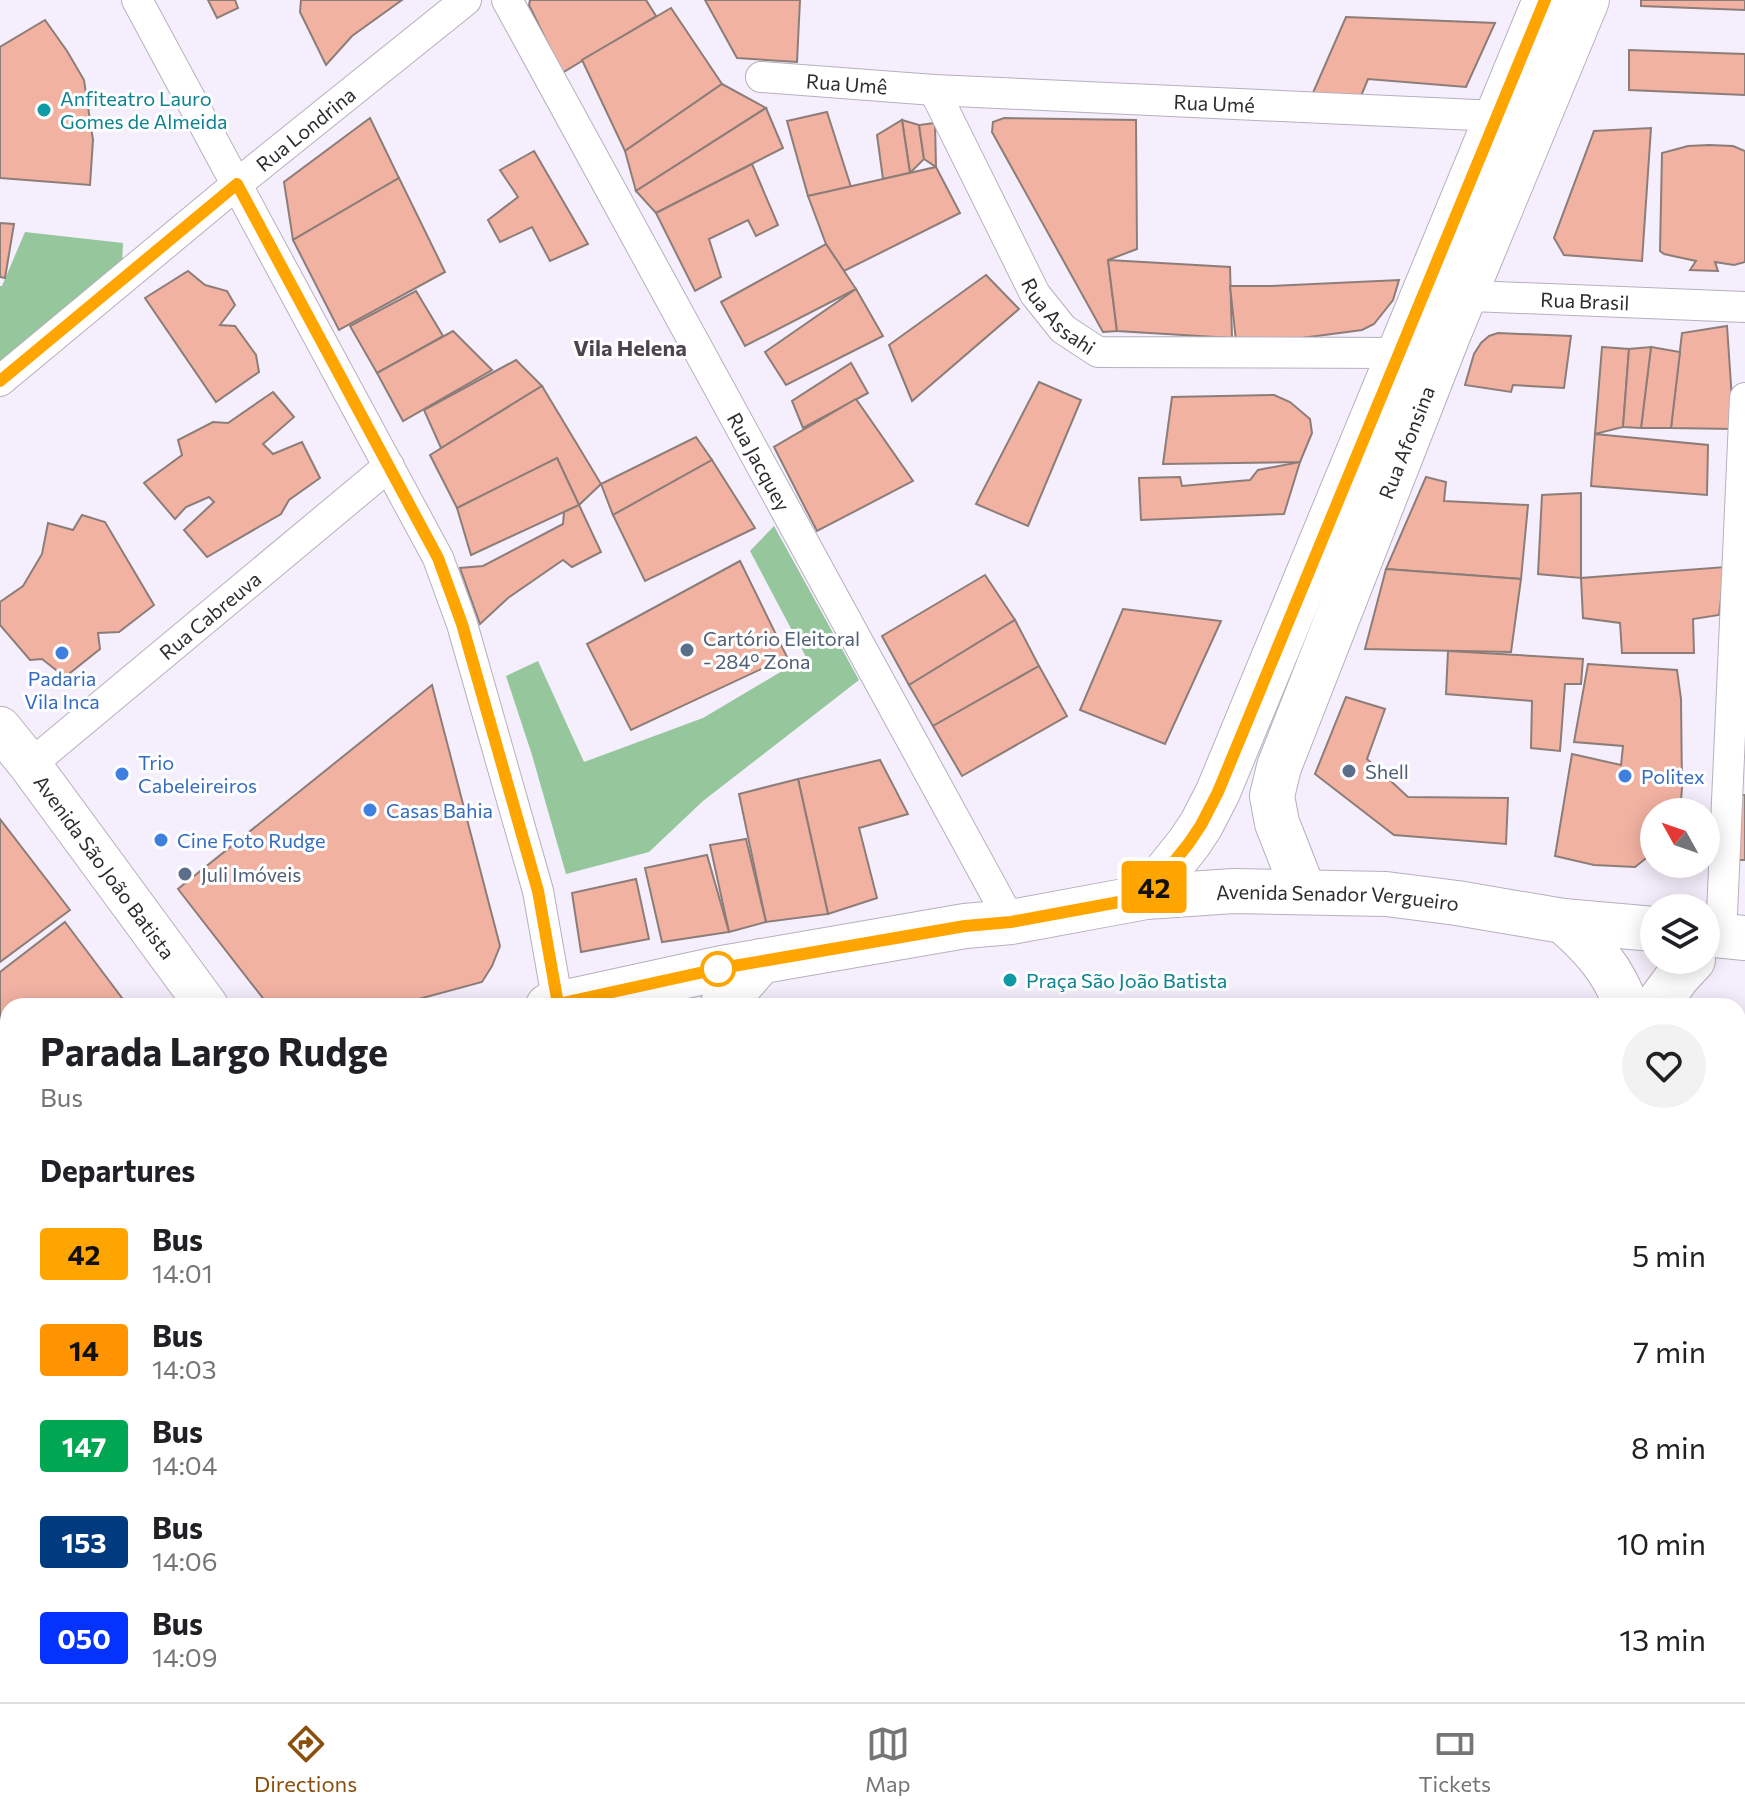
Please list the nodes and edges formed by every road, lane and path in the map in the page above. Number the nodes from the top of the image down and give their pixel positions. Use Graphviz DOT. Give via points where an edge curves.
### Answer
graph roads {
  1 [pos="137,0"];
  2 [pos="466,0"];
  3 [pos="507,0"];
  4 [pos="1545,0"];
  5 [pos="1587,0"];
  6 [pos="761,77"];
  7 [pos="934,90"];
  8 [pos="1497,116"];
  9 [pos="237,184"];
  10 [pos="1444,295"];
  11 [pos="1745,307"];
  12 [pos="1399,353"];
  13 [pos="0,381"];
  14 [pos="1745,398"];
  15 [pos="389,466"];
  16 [pos="1741,596"];
  17 [pos="0,728"];
  18 [pos="30,765"];
  19 [pos="1304,892"];
  20 [pos="1718,894"];
  21 [pos="1146,897"];
  22 [pos="1563,921"];
  23 [pos="1011,922"];
  24 [pos="1640,928"];
  25 [pos="761,961"];
  26 [pos="1680,974"];
  27 [pos="201,998"];
  28 [pos="552,998"];
  29 [pos="583,998"];
  30 [pos="729,998"];
  31 [pos="1623,998"];
  32 [pos="1662,998"];
  1 -- 9 [label="street"];
  2 -- 9 [label="street, Rua Londrina"];
  3 -- 23 [label="street, Rua Jacquey"];
  4 -- 8 [label="main road, Rua Afonsina"];
  5 -- 10 [label="main road, Rua Afonsina"];
  6 -- 7 [label="street, Rua Umê"];
  7 -- 8 [label="street, Rua Umé"];
  7 -- 12 [label="street, Rua Assahi" via="1035,294 1063,329 1098,352"];
  8 -- 10 [label="main road, Rua Afonsina"];
  9 -- 13 [label="street, Rua Londrina"];
  9 -- 15 [label="street"];
  10 -- 11 [label="street, Rua Brasil"];
  10 -- 12 [label="main road, Rua Afonsina"];
  10 -- 19 [label="main road, Rua Afonsina" via="1272,796"];
  12 -- 21 [label="main road, Rua Afonsina" via="1218,792 1189,843"];
  14 -- 16 [label="street"];
  15 -- 18 [label="street, Rua Cabreuva"];
  15 -- 28 [label="street" via="438,558 462,624 538,891"];
  16 -- 20 [label="street"];
  17 -- 18 [label="main road, Avenida São João Batista"];
  18 -- 27 [label="main road, Avenida São João Batista"];
  19 -- 21 [label="main road, Avenida Senador Vergueiro"];
  19 -- 22 [label="main road, Avenida Senador Vergueiro" via="1386,894"];
  21 -- 23 [label="main road, Avenida Senador Vergueiro"];
  22 -- 24 [label="main road, Avenida Senador Vergueiro"];
  22 -- 31 [label="main road" via="1606,964"];
  23 -- 25 [label="main road, Avenida Senador Vergueiro"];
  25 -- 29 [label="main road, Avenida Senador Vergueiro"];
  25 -- 30 [label="main road"];
  26 -- 32 [label="main road"];
}
